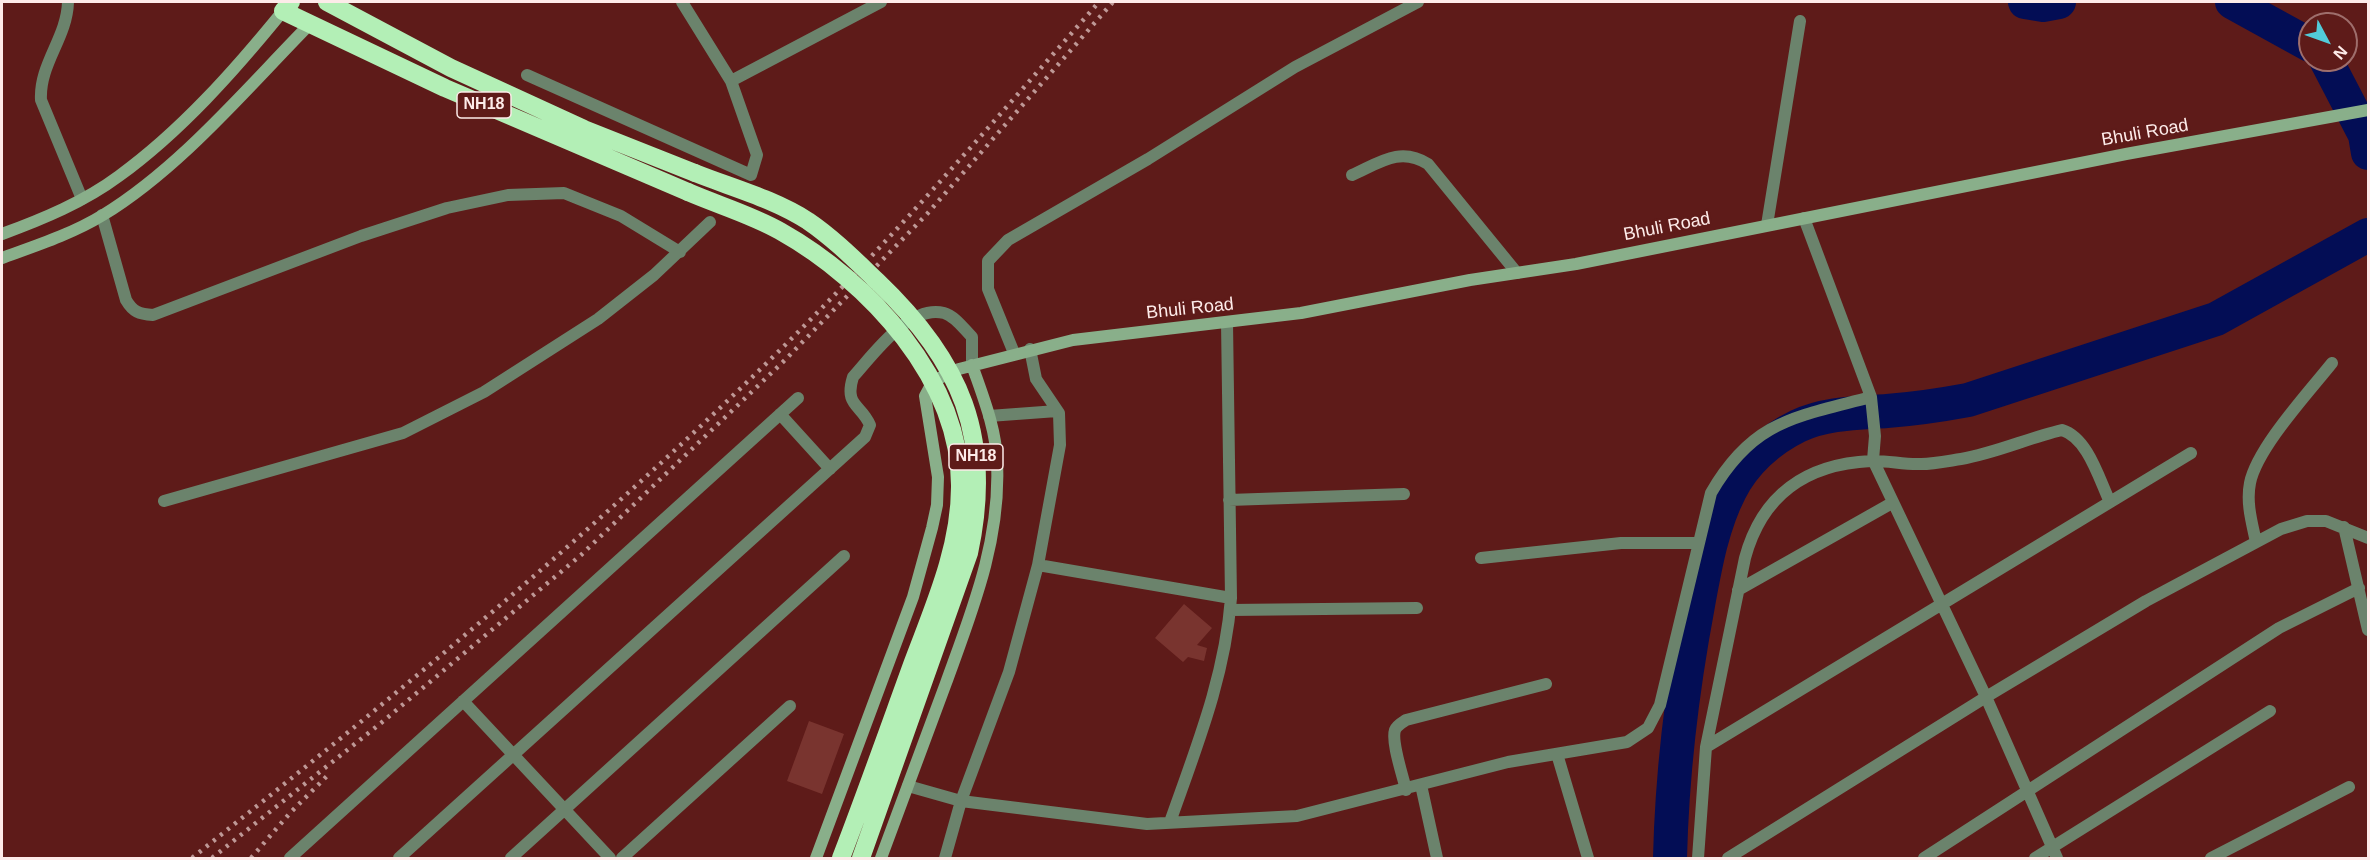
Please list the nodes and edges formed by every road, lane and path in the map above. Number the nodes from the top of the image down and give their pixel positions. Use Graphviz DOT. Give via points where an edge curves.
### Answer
graph roads {
  1 [pos="68,2"];
  2 [pos="327,2"];
  3 [pos="682,2"];
  4 [pos="880,2"];
  5 [pos="1418,2"];
  6 [pos="287,6"];
  7 [pos="1800,21"];
  8 [pos="309,25"];
  9 [pos="527,75"];
  10 [pos="731,81"];
  11 [pos="2368,110"];
  12 [pos="1352,175"];
  13 [pos="82,199"];
  14 [pos="102,215"];
  15 [pos="1804,218"];
  16 [pos="710,222"];
  17 [pos="1767,225"];
  18 [pos="2,234"];
  19 [pos="680,252"];
  20 [pos="2,258"];
  21 [pos="1517,273"];
  22 [pos="1227,323"];
  23 [pos="1030,349"];
  24 [pos="1014,353"];
  25 [pos="2332,363"];
  26 [pos="972,365"];
  27 [pos="798,398"];
  28 [pos="1872,401"];
  29 [pos="1057,411"];
  30 [pos="780,414"];
  31 [pos="989,416"];
  32 [pos="2191,453"];
  33 [pos="1873,460"];
  34 [pos="830,469"];
  35 [pos="1404,494"];
  36 [pos="1229,500"];
  37 [pos="164,501"];
  38 [pos="2110,502"];
  39 [pos="1892,503"];
  40 [pos="2344,527"];
  41 [pos="2368,538"];
  42 [pos="2256,542"];
  43 [pos="1697,543"];
  44 [pos="844,555"];
  45 [pos="1481,558"];
  46 [pos="1038,566"];
  47 [pos="2359,588"];
  48 [pos="1738,590"];
  49 [pos="1231,597"];
  50 [pos="1941,604"];
  51 [pos="1417,608"];
  52 [pos="1230,610"];
  53 [pos="2368,630"];
  54 [pos="1546,684"];
  55 [pos="1986,697"];
  56 [pos="463,701"];
  57 [pos="790,706"];
  58 [pos="2270,711"];
  59 [pos="1706,747"];
  60 [pos="1557,754"];
  61 [pos="513,755"];
  62 [pos="1421,785"];
  63 [pos="908,786"];
  64 [pos="2349,787"];
  65 [pos="1406,790"];
  66 [pos="2028,791"];
  67 [pos="961,801"];
  68 [pos="564,810"];
  69 [pos="1170,822"];
  70 [pos="2054,853"];
  71 [pos="290,858"];
  72 [pos="399,858"];
  73 [pos="511,858"];
  74 [pos="610,858"];
  75 [pos="622,858"];
  76 [pos="816,858"];
  77 [pos="842,858"];
  78 [pos="861,858"];
  79 [pos="881,858"];
  80 [pos="945,858"];
  81 [pos="1437,858"];
  82 [pos="1588,858"];
  83 [pos="1698,858"];
  84 [pos="1728,858"];
  85 [pos="1924,858"];
  86 [pos="2035,858"];
  87 [pos="2211,858"];
  1 -- 13 [label="street" via="60,41 40,82 41,100"];
  2 -- 8 [label="highway, NH18"];
  2 -- 78 [label="highway, NH18, bridge" via="451,68 584,129 789,211 827,235 853,258 933,342 969,414 978,472 975,526 969,553"];
  3 -- 10 [label="street"];
  4 -- 10 [label="street"];
  5 -- 24 [label="street" via="1295,67 1008,240 988,261 988,289"];
  6 -- 8 [label="highway, NH18"];
  6 -- 13 [label="main road" via="176,126 120,175"];
  7 -- 17 [label="street"];
  8 -- 14 [label="main road" via="188,147"];
  8 -- 77 [label="highway, NH18, bridge" via="778,230 851,282 925,367 951,423 958,455 956,527 944,578"];
  9 -- 10 [label="street" via="751,175 757,155"];
  11 -- 15 [label="main road, Bhuli Road"];
  12 -- 21 [label="street" via="1402,154 1416,156 1428,164"];
  13 -- 18 [label="main road"];
  14 -- 19 [label="street" via="126,300 131,309 153,315 382,229 447,208 508,195 564,193 621,216"];
  14 -- 20 [label="main road"];
  15 -- 17 [label="main road, Bhuli Road"];
  15 -- 28 [label="street"];
  16 -- 19 [label="street"];
  17 -- 21 [label="main road, Bhuli Road"];
  19 -- 37 [label="street" via="598,319 549,352 484,392 403,433"];
  21 -- 22 [label="main road, Bhuli Road"];
  22 -- 23 [label="main road, Bhuli Road" via="1073,340"];
  22 -- 36 [label="street"];
  23 -- 24 [label="main road, Bhuli Road"];
  23 -- 29 [label="street" via="1036,379"];
  24 -- 26 [label="main road, Bhuli Road"];
  25 -- 42 [label="street" via="2276,434 2250,482 2248,504"];
  26 -- 31 [label="main road"];
  26 -- 34 [label="street" via="972,337 950,316 925,313 898,328 853,377 850,399 867,419 870,431"];
  26 -- 76 [label="main road, Bhuli Road" via="933,381 925,396 938,477 932,528 913,597"];
  27 -- 30 [label="street"];
  28 -- 33 [label="street"];
  28 -- 43 [label="street" via="1801,416 1773,427 1746,445 1711,493"];
  29 -- 31 [label="street"];
  29 -- 46 [label="street" via="1060,446"];
  30 -- 34 [label="street"];
  30 -- 56 [label="street"];
  31 -- 63 [label="main road" via="997,461 997,499 985,570"];
  32 -- 38 [label="street"];
  33 -- 38 [label="street" via="1921,464 1963,459 2062,430 2072,433 2082,445"];
  33 -- 39 [label="street"];
  33 -- 48 [label="street" via="1836,464 1805,476 1774,499 1751,534"];
  34 -- 61 [label="street"];
  35 -- 36 [label="street"];
  36 -- 49 [label="street"];
  38 -- 50 [label="street"];
  39 -- 48 [label="street"];
  39 -- 50 [label="street"];
  40 -- 41 [label="street"];
  40 -- 42 [label="street" via="2326,521 2307,521"];
  40 -- 47 [label="street"];
  42 -- 55 [label="street"];
  43 -- 45 [label="street" via="1621,543"];
  43 -- 60 [label="street" via="1660,705 1648,728 1627,742"];
  44 -- 68 [label="street"];
  46 -- 49 [label="street"];
  46 -- 67 [label="street" via="1009,672"];
  47 -- 53 [label="street"];
  47 -- 66 [label="street" via="2279,628"];
  48 -- 59 [label="street"];
  49 -- 52 [label="street"];
  50 -- 55 [label="street"];
  50 -- 59 [label="street"];
  51 -- 52 [label="street"];
  52 -- 69 [label="street" via="1217,687"];
  54 -- 65 [label="street" via="1399,725 1395,740"];
  55 -- 66 [label="street"];
  55 -- 84 [label="street"];
  56 -- 61 [label="street"];
  56 -- 71 [label="street"];
  57 -- 75 [label="street"];
  58 -- 70 [label="street"];
  59 -- 83 [label="street"];
  60 -- 62 [label="street" via="1508,762"];
  60 -- 82 [label="street"];
  61 -- 68 [label="street"];
  61 -- 72 [label="street"];
  62 -- 65 [label="street"];
  62 -- 81 [label="street"];
  63 -- 67 [label="street"];
  63 -- 79 [label="main road"];
  64 -- 87 [label="street"];
  65 -- 69 [label="street" via="1297,816"];
  66 -- 70 [label="street"];
  66 -- 85 [label="street"];
  67 -- 69 [label="street" via="1147,824"];
  67 -- 80 [label="street"];
  68 -- 73 [label="street"];
  68 -- 74 [label="street"];
  70 -- 86 [label="street"];
}
